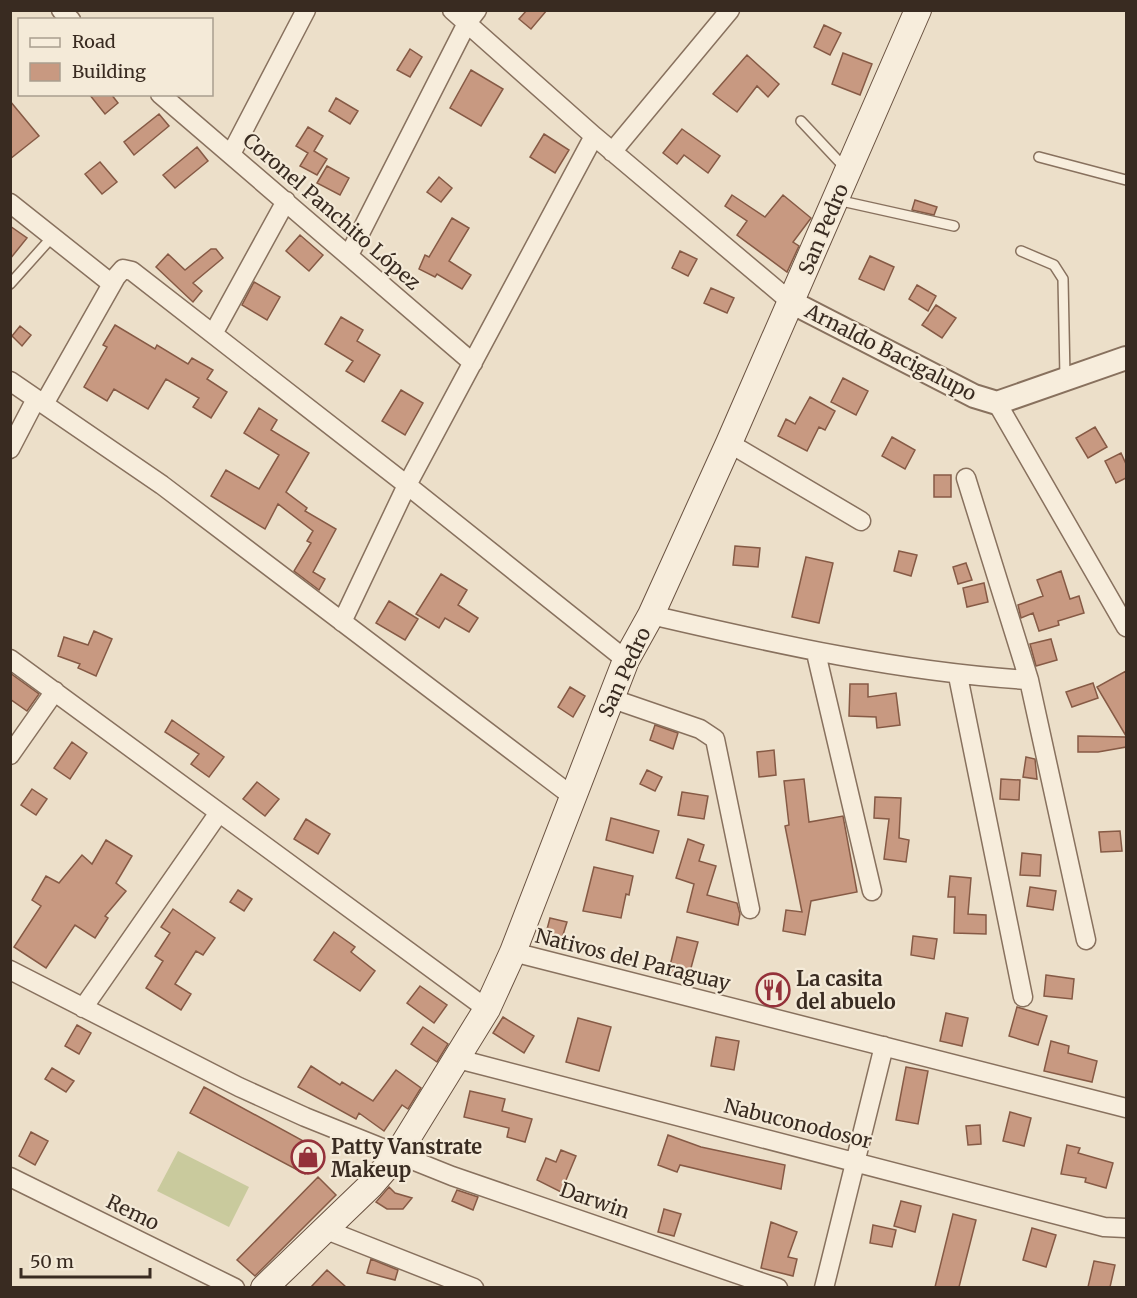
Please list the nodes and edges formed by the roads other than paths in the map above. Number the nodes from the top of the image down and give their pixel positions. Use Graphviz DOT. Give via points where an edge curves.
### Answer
graph roads {
  1 [pos="306,10"];
  2 [pos="452,10"];
  3 [pos="730,10"];
  4 [pos="913,13"];
  5 [pos="472,17"];
  6 [pos="162,96"];
  7 [pos="801,121"];
  8 [pos="594,136"];
  9 [pos="612,152"];
  10 [pos="231,154"];
  11 [pos="1039,157"];
  12 [pos="848,170"];
  13 [pos="1126,180"];
  14 [pos="837,200"];
  15 [pos="286,201"];
  16 [pos="10,203"];
  17 [pos="954,226"];
  18 [pos="52,236"];
  19 [pos="1021,251"];
  20 [pos="349,255"];
  21 [pos="10,284"];
  22 [pos="112,284"];
  23 [pos="791,302"];
  24 [pos="213,334"];
  25 [pos="1126,358"];
  26 [pos="473,363"];
  27 [pos="1065,380"];
  28 [pos="10,381"];
  29 [pos="40,402"];
  30 [pos="997,403"];
  31 [pos="729,443"];
  32 [pos="10,449"];
  33 [pos="966,478"];
  34 [pos="407,485"];
  35 [pos="861,521"];
  36 [pos="651,615"];
  37 [pos="342,622"];
  38 [pos="1126,627"];
  39 [pos="816,653"];
  40 [pos="10,659"];
  41 [pos="626,660"];
  42 [pos="958,676"];
  43 [pos="1029,680"];
  44 [pos="55,691"];
  45 [pos="610,698"];
  46 [pos="10,755"];
  47 [pos="572,796"];
  48 [pos="218,814"];
  49 [pos="872,891"];
  50 [pos="750,909"];
  51 [pos="1086,940"];
  52 [pos="513,952"];
  53 [pos="10,970"];
  54 [pos="1023,997"];
  55 [pos="83,1008"];
  56 [pos="487,1009"];
  57 [pos="884,1046"];
  58 [pos="458,1059"];
  59 [pos="1126,1108"];
  60 [pos="397,1155"];
  61 [pos="856,1161"];
  62 [pos="10,1177"];
  63 [pos="1126,1228"];
  64 [pos="324,1229"];
  65 [pos="235,1287"];
  66 [pos="264,1287"];
  67 [pos="474,1287"];
  68 [pos="778,1287"];
  69 [pos="824,1287"];
  1 -- 10 [label="street"];
  2 -- 5 [label="street"];
  3 -- 9 [label="street"];
  4 -- 12 [label="main road, San Pedro"];
  5 -- 8 [label="street"];
  5 -- 20 [label="street"];
  6 -- 10 [label="street, Coronel Panchito López"];
  7 -- 12 [label="lane"];
  8 -- 9 [label="street"];
  8 -- 26 [label="street"];
  9 -- 23 [label="street"];
  10 -- 15 [label="street, Coronel Panchito López"];
  11 -- 13 [label="lane"];
  12 -- 14 [label="main road, San Pedro"];
  14 -- 17 [label="lane"];
  14 -- 23 [label="main road, San Pedro"];
  15 -- 20 [label="street, Coronel Panchito López"];
  15 -- 24 [label="street"];
  16 -- 18 [label="street"];
  18 -- 21 [label="lane"];
  18 -- 22 [label="street"];
  19 -- 27 [label="lane" via="1054,265 1062,279"];
  20 -- 26 [label="street, Coronel Panchito López"];
  22 -- 24 [label="street" via="123,269 132,271"];
  22 -- 29 [label="street"];
  23 -- 30 [label="street, Arnaldo Bacigalupo" via="974,396"];
  23 -- 31 [label="main road, San Pedro"];
  24 -- 34 [label="street"];
  25 -- 27 [label="street, Arnaldo Bacigalupo"];
  26 -- 34 [label="street"];
  27 -- 30 [label="street, Arnaldo Bacigalupo"];
  28 -- 29 [label="street"];
  29 -- 32 [label="street"];
  29 -- 37 [label="street" via="162,485"];
  30 -- 38 [label="street"];
  31 -- 35 [label="street"];
  31 -- 36 [label="main road, San Pedro"];
  33 -- 43 [label="street"];
  34 -- 37 [label="street"];
  34 -- 41 [label="street"];
  36 -- 39 [label="street"];
  36 -- 41 [label="main road, San Pedro"];
  37 -- 47 [label="street"];
  39 -- 42 [label="street"];
  39 -- 49 [label="street"];
  40 -- 44 [label="street"];
  41 -- 45 [label="main road, San Pedro"];
  42 -- 43 [label="street"];
  42 -- 54 [label="street"];
  43 -- 51 [label="street"];
  44 -- 46 [label="street"];
  44 -- 48 [label="street"];
  45 -- 47 [label="main road, San Pedro"];
  45 -- 50 [label="street" via="700,729 715,739"];
  47 -- 52 [label="main road, San Pedro"];
  48 -- 55 [label="street"];
  48 -- 56 [label="street"];
  52 -- 56 [label="main road, San Pedro"];
  52 -- 57 [label="street, Nativos del Paraguay"];
  53 -- 55 [label="street, Darwin"];
  55 -- 60 [label="street, Darwin" via="239,1087"];
  56 -- 58 [label="main road, San Pedro"];
  57 -- 59 [label="street, Nativos del Paraguay"];
  57 -- 61 [label="street"];
  58 -- 60 [label="main road, San Pedro"];
  58 -- 61 [label="street, Nabuconodosor"];
  60 -- 64 [label="main road, San Pedro"];
  60 -- 68 [label="street, Darwin"];
  61 -- 63 [label="street, Nabuconodosor" via="1104,1227"];
  61 -- 69 [label="street"];
  62 -- 65 [label="street, Remo"];
  64 -- 66 [label="main road, San Pedro"];
  64 -- 67 [label="street"];
}
